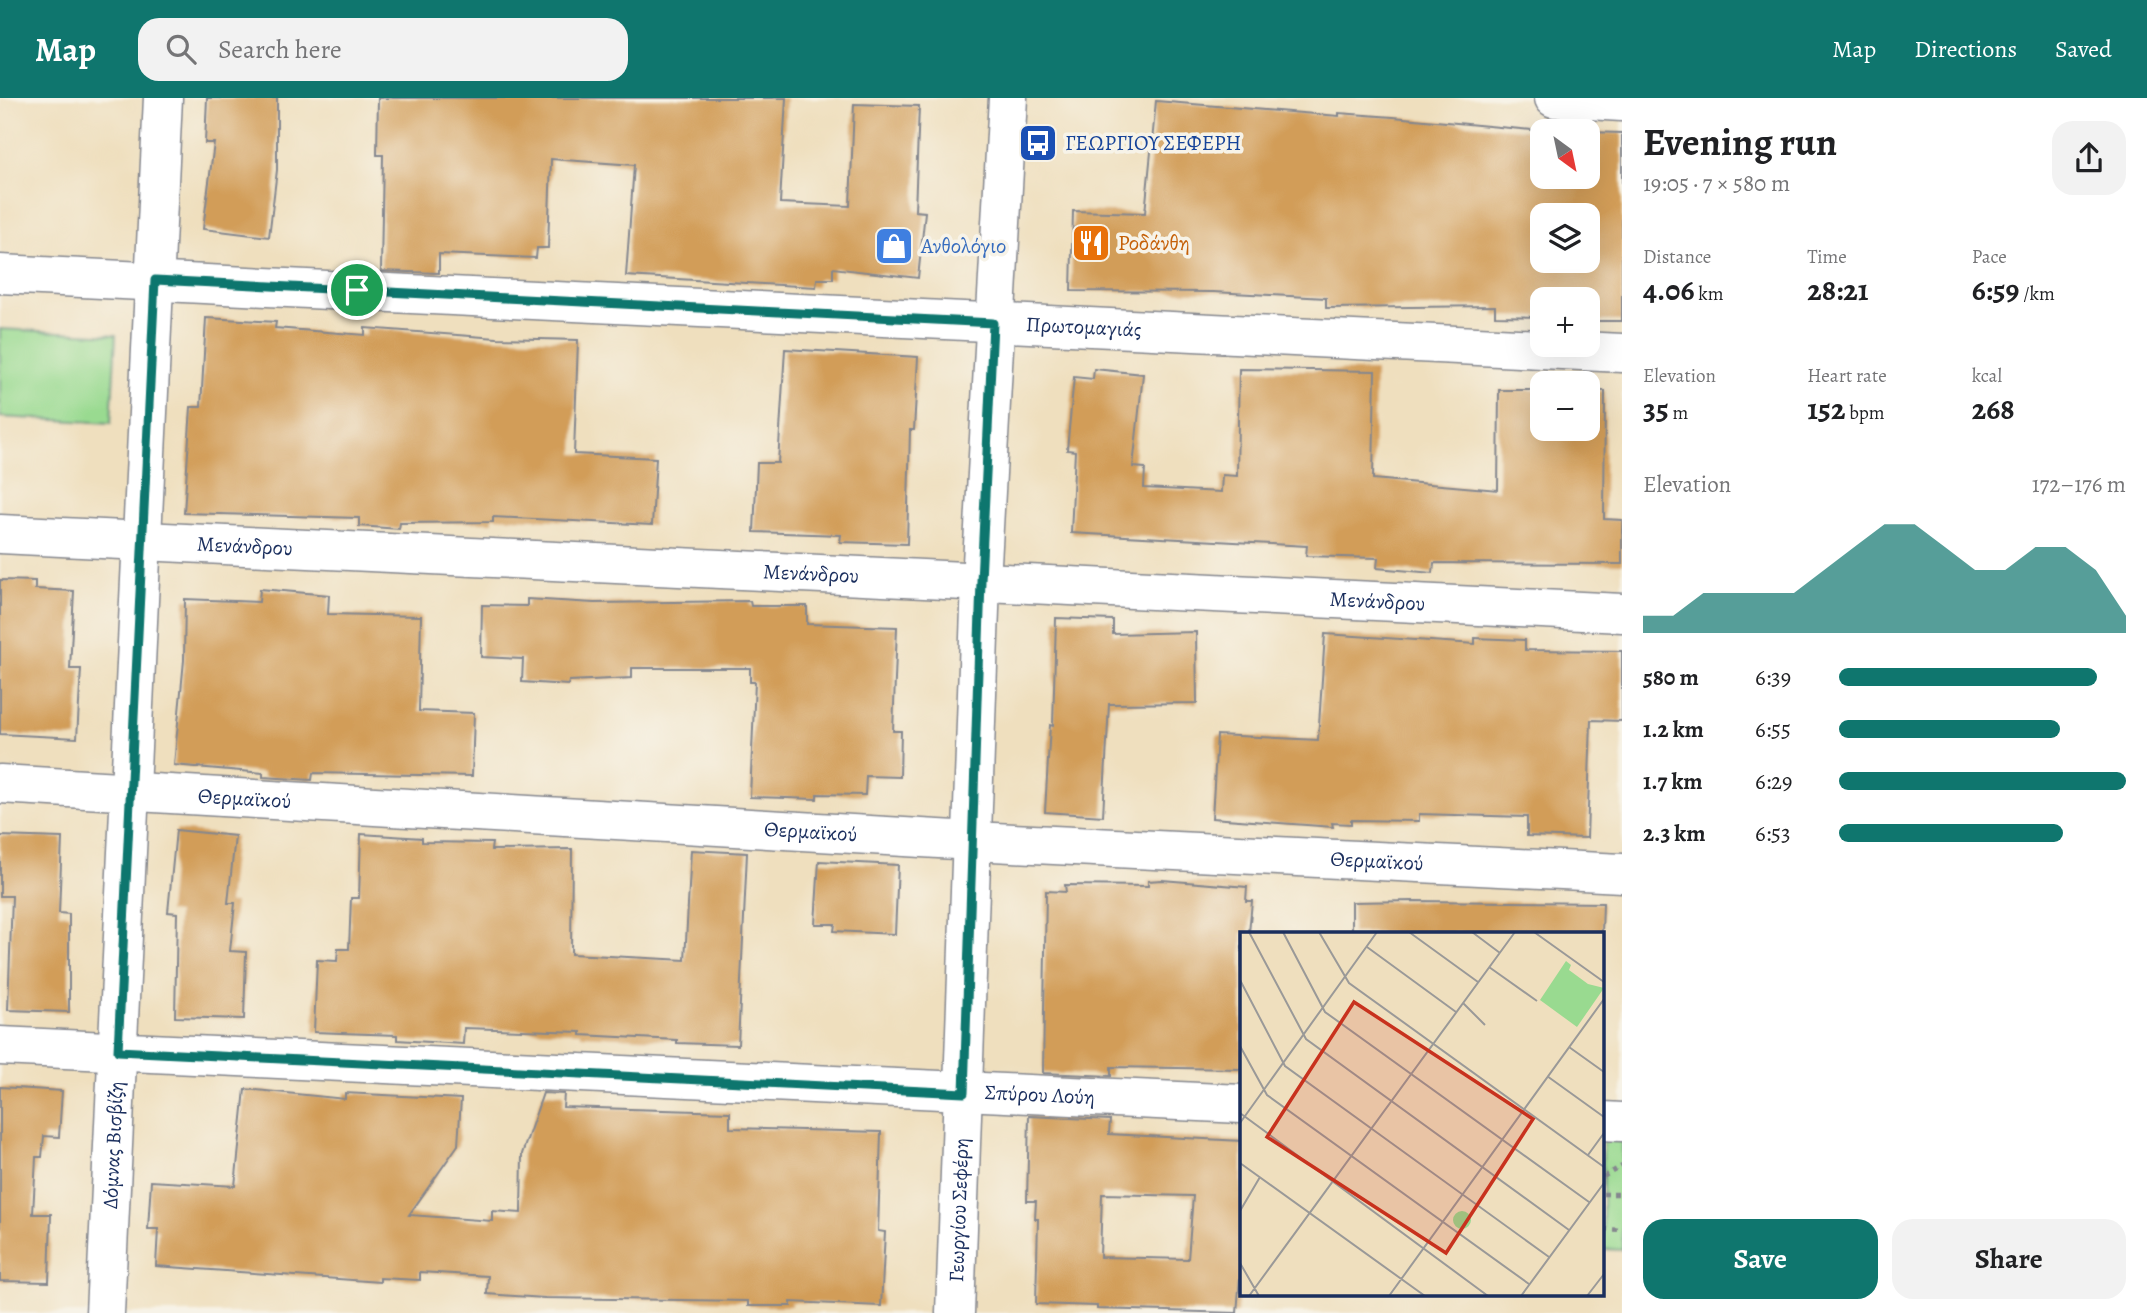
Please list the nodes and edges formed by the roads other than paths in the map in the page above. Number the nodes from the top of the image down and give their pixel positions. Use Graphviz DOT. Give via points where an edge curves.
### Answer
graph roads {
  1 [pos="163,98"];
  2 [pos="1008,98"];
  3 [pos="1554,98"];
  4 [pos="1622,102"];
  5 [pos="0,274"];
  6 [pos="155,280"];
  7 [pos="993,323"];
  8 [pos="1622,353"];
  9 [pos="0,534"];
  10 [pos="142,543"];
  11 [pos="981,581"];
  12 [pos="1622,613"];
  13 [pos="0,784"];
  14 [pos="130,790"];
  15 [pos="973,841"];
  16 [pos="1622,873"];
  17 [pos="0,1046"];
  18 [pos="118,1051"];
  19 [pos="964,1093"];
  20 [pos="1240,1104"];
  21 [pos="1604,1121"];
  22 [pos="1622,1122"];
  23 [pos="105,1313"];
  24 [pos="955,1313"];
  1 -- 6 [label="street, Δόμνας Βισβίζη"];
  2 -- 7 [label="street, Γεωργίου Σεφέρη"];
  3 -- 4 [label="street"];
  5 -- 6 [label="street, Πρωτομαγιάς"];
  6 -- 7 [label="street, Πρωτομαγιάς"];
  6 -- 10 [label="street, Δόμνας Βισβίζη"];
  7 -- 8 [label="street, Πρωτομαγιάς"];
  7 -- 11 [label="street, Γεωργίου Σεφέρη"];
  9 -- 10 [label="street, Μενάνδρου"];
  10 -- 11 [label="street, Μενάνδρου"];
  10 -- 14 [label="street, Δόμνας Βισβίζη"];
  11 -- 12 [label="street, Μενάνδρου"];
  11 -- 15 [label="street, Γεωργίου Σεφέρη"];
  13 -- 14 [label="street, Θερμαϊκού"];
  14 -- 15 [label="street, Θερμαϊκού"];
  14 -- 18 [label="street, Δόμνας Βισβίζη"];
  15 -- 16 [label="street, Θερμαϊκού"];
  15 -- 19 [label="street, Γεωργίου Σεφέρη"];
  17 -- 18 [label="street, Σπύρου Λούη"];
  18 -- 19 [label="street, Σπύρου Λούη"];
  18 -- 23 [label="street, Δόμνας Βισβίζη"];
  19 -- 20 [label="street, Σπύρου Λούη"];
  19 -- 24 [label="street, Γεωργίου Σεφέρη"];
  21 -- 22 [label="street"];
}
